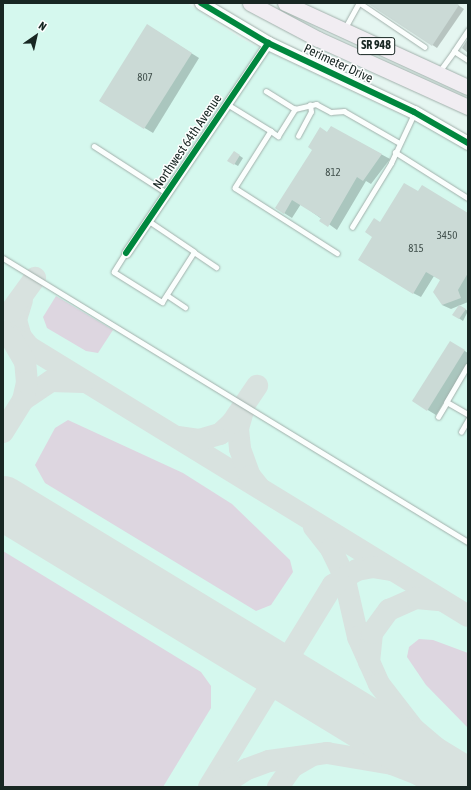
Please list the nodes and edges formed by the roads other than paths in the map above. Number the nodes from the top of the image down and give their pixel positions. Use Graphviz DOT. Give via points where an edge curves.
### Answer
graph roads {
  1 [pos="201,3"];
  2 [pos="250,3"];
  3 [pos="285,3"];
  4 [pos="360,3"];
  5 [pos="468,30"];
  6 [pos="343,31"];
  7 [pos="268,43"];
  8 [pos="425,47"];
  9 [pos="454,51"];
  10 [pos="468,60"];
  11 [pos="438,73"];
  12 [pos="468,87"];
  13 [pos="266,91"];
  14 [pos="227,104"];
  15 [pos="310,105"];
  16 [pos="468,107"];
  17 [pos="295,109"];
  18 [pos="414,112"];
  19 [pos="271,131"];
  20 [pos="298,136"];
  21 [pos="398,142"];
  22 [pos="468,143"];
  23 [pos="94,146"];
  24 [pos="395,152"];
  25 [pos="167,193"];
  26 [pos="468,198"];
  27 [pos="148,221"];
  28 [pos="352,227"];
  29 [pos="194,252"];
  30 [pos="126,253"];
  31 [pos="338,253"];
  32 [pos="3,258"];
  33 [pos="216,267"];
  34 [pos="167,294"];
  35 [pos="186,307"];
  36 [pos="468,366"];
  37 [pos="447,402"];
  38 [pos="468,414"];
  39 [pos="438,418"];
  40 [pos="468,420"];
  41 [pos="461,432"];
  42 [pos="468,542"];
  1 -- 7 [label="street, Perimeter Drive"];
  2 -- 16 [label="main road, SR 948" via="318,39"];
  3 -- 6 [label="main road, SR 948"];
  4 -- 6 [label="lane"];
  4 -- 8 [label="lane"];
  5 -- 9 [label="lane"];
  6 -- 11 [label="main road, SR 948"];
  7 -- 14 [label="street, Northwest 64th Avenue"];
  7 -- 18 [label="street, Perimeter Drive"];
  9 -- 10 [label="lane"];
  9 -- 11 [label="lane"];
  11 -- 12 [label="main road, SR 948"];
  13 -- 17 [label="lane"];
  14 -- 19 [label="lane"];
  14 -- 25 [label="street, Northwest 64th Avenue"];
  15 -- 17 [label="lane"];
  15 -- 20 [label="lane" via="312,112"];
  15 -- 21 [label="lane" via="344,111"];
  17 -- 19 [label="lane" via="278,136"];
  18 -- 21 [label="lane"];
  18 -- 22 [label="street, Perimeter Drive"];
  19 -- 31 [label="lane" via="235,188"];
  21 -- 24 [label="lane"];
  23 -- 25 [label="lane"];
  24 -- 26 [label="lane"];
  24 -- 28 [label="lane"];
  25 -- 27 [label="street, Northwest 64th Avenue"];
  27 -- 29 [label="lane"];
  27 -- 30 [label="street, Northwest 64th Avenue"];
  29 -- 33 [label="lane"];
  29 -- 34 [label="lane"];
  30 -- 34 [label="lane" via="114,272 162,302"];
  32 -- 42 [label="lane"];
  34 -- 35 [label="lane"];
  36 -- 37 [label="lane"];
  37 -- 38 [label="lane"];
  37 -- 39 [label="lane"];
  40 -- 41 [label="lane"];
}
